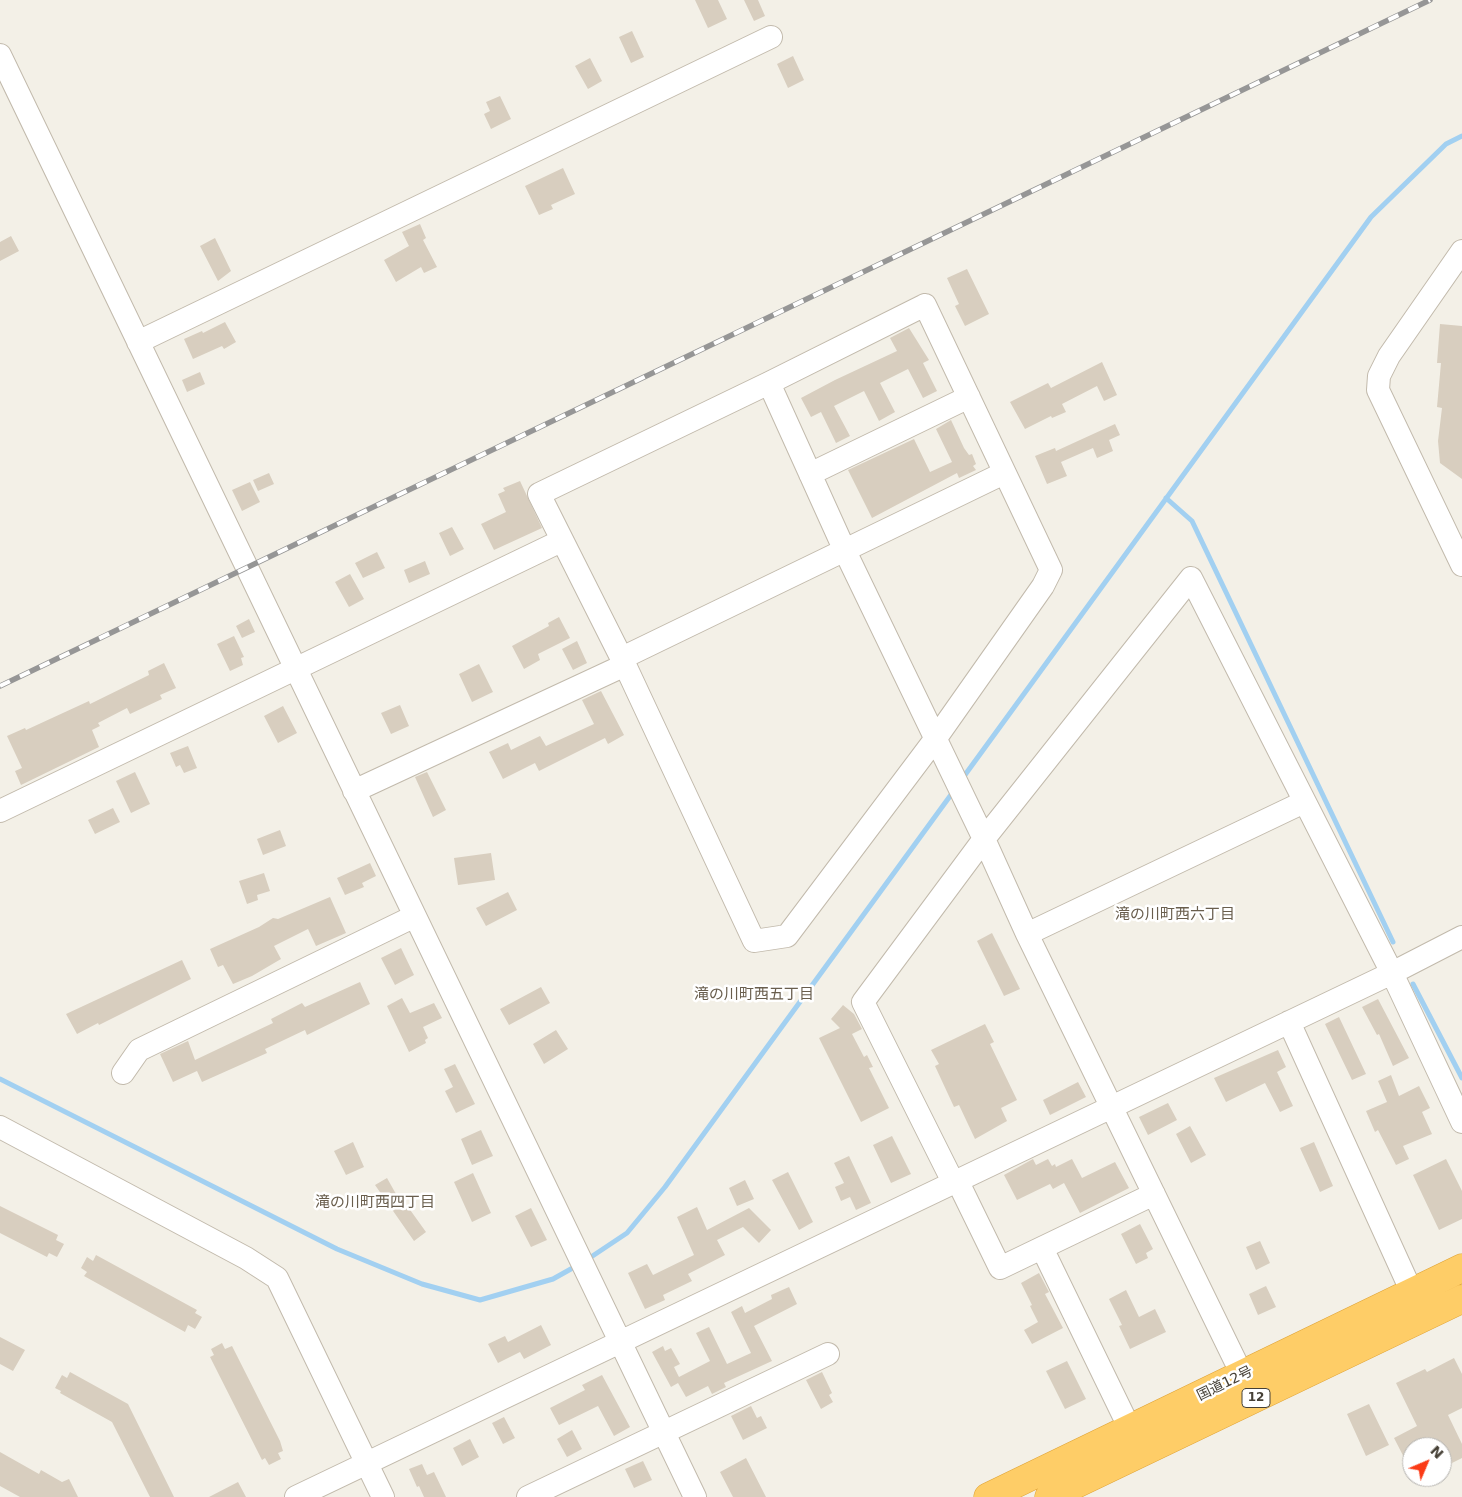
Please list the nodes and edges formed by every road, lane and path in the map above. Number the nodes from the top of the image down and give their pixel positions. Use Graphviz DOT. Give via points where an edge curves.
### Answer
graph roads {
  1 [pos="770,37"];
  2 [pos="0,55"];
  3 [pos="1462,251"];
  4 [pos="138,342"];
  5 [pos="769,383"];
  6 [pos="969,397"];
  7 [pos="1004,473"];
  8 [pos="810,474"];
  9 [pos="561,541"];
  10 [pos="845,551"];
  11 [pos="1462,566"];
  12 [pos="624,661"];
  13 [pos="294,669"];
  14 [pos="936,738"];
  15 [pos="354,791"];
  16 [pos="1304,802"];
  17 [pos="0,811"];
  18 [pos="984,839"];
  19 [pos="415,916"];
  20 [pos="1026,934"];
  21 [pos="1462,937"];
  22 [pos="1392,973"];
  23 [pos="1289,1022"];
  24 [pos="123,1073"];
  25 [pos="1111,1106"];
  26 [pos="1462,1122"];
  27 [pos="0,1127"];
  28 [pos="955,1181"];
  29 [pos="1154,1194"];
  30 [pos="1042,1248"];
  31 [pos="1462,1268"];
  32 [pos="1412,1292"];
  33 [pos="1462,1298"];
  34 [pos="1423,1317"];
  35 [pos="620,1342"];
  36 [pos="828,1354"];
  37 [pos="1248,1387"];
  38 [pos="1130,1429"];
  39 [pos="664,1433"];
  40 [pos="367,1463"];
  41 [pos="296,1497"];
  42 [pos="383,1497"];
  43 [pos="528,1497"];
  44 [pos="695,1497"];
  45 [pos="988,1497"];
  46 [pos="1050,1497"];
  1 -- 4 [label="street"];
  2 -- 4 [label="street"];
  3 -- 11 [label="street" via="1389,356 1379,376 1378,390"];
  4 -- 13 [label="street"];
  5 -- 6 [label="street" via="925,305"];
  5 -- 8 [label="street"];
  5 -- 9 [label="street" via="539,494"];
  6 -- 7 [label="street"];
  6 -- 8 [label="street"];
  7 -- 10 [label="street"];
  7 -- 14 [label="street" via="1051,570"];
  8 -- 10 [label="street"];
  9 -- 12 [label="street"];
  9 -- 13 [label="street"];
  10 -- 12 [label="street"];
  10 -- 14 [label="street"];
  12 -- 14 [label="street" via="754,942 787,936"];
  12 -- 15 [label="street"];
  13 -- 15 [label="street"];
  13 -- 17 [label="street"];
  14 -- 18 [label="street"];
  15 -- 19 [label="street"];
  16 -- 18 [label="street" via="1191,578"];
  16 -- 20 [label="street"];
  16 -- 22 [label="street"];
  18 -- 20 [label="street"];
  18 -- 28 [label="street" via="864,1002"];
  19 -- 24 [label="street" via="139,1050"];
  19 -- 35 [label="street"];
  20 -- 25 [label="street"];
  21 -- 22 [label="street"];
  22 -- 23 [label="street"];
  22 -- 26 [label="street"];
  23 -- 25 [label="street"];
  23 -- 32 [label="street"];
  25 -- 28 [label="street"];
  25 -- 29 [label="street"];
  27 -- 40 [label="street" via="246,1258 277,1278"];
  28 -- 30 [label="street" via="1000,1268"];
  28 -- 35 [label="street"];
  29 -- 30 [label="street"];
  29 -- 37 [label="street"];
  30 -- 38 [label="street"];
  31 -- 32 [label="highway, 国道12号 / 12"];
  32 -- 34 [label="street"];
  32 -- 37 [label="highway, 国道12号 / 12"];
  33 -- 34 [label="highway, 国道12号 / 12"];
  34 -- 37 [label="highway, 国道12号 / 12"];
  35 -- 39 [label="street"];
  35 -- 40 [label="street"];
  36 -- 39 [label="street"];
  37 -- 38 [label="highway, 国道12号 / 12"];
  37 -- 46 [label="highway, 国道12号 / 12"];
  38 -- 45 [label="highway, 国道12号 / 12"];
  39 -- 43 [label="street"];
  39 -- 44 [label="street"];
  40 -- 41 [label="street"];
  40 -- 42 [label="street"];
}
